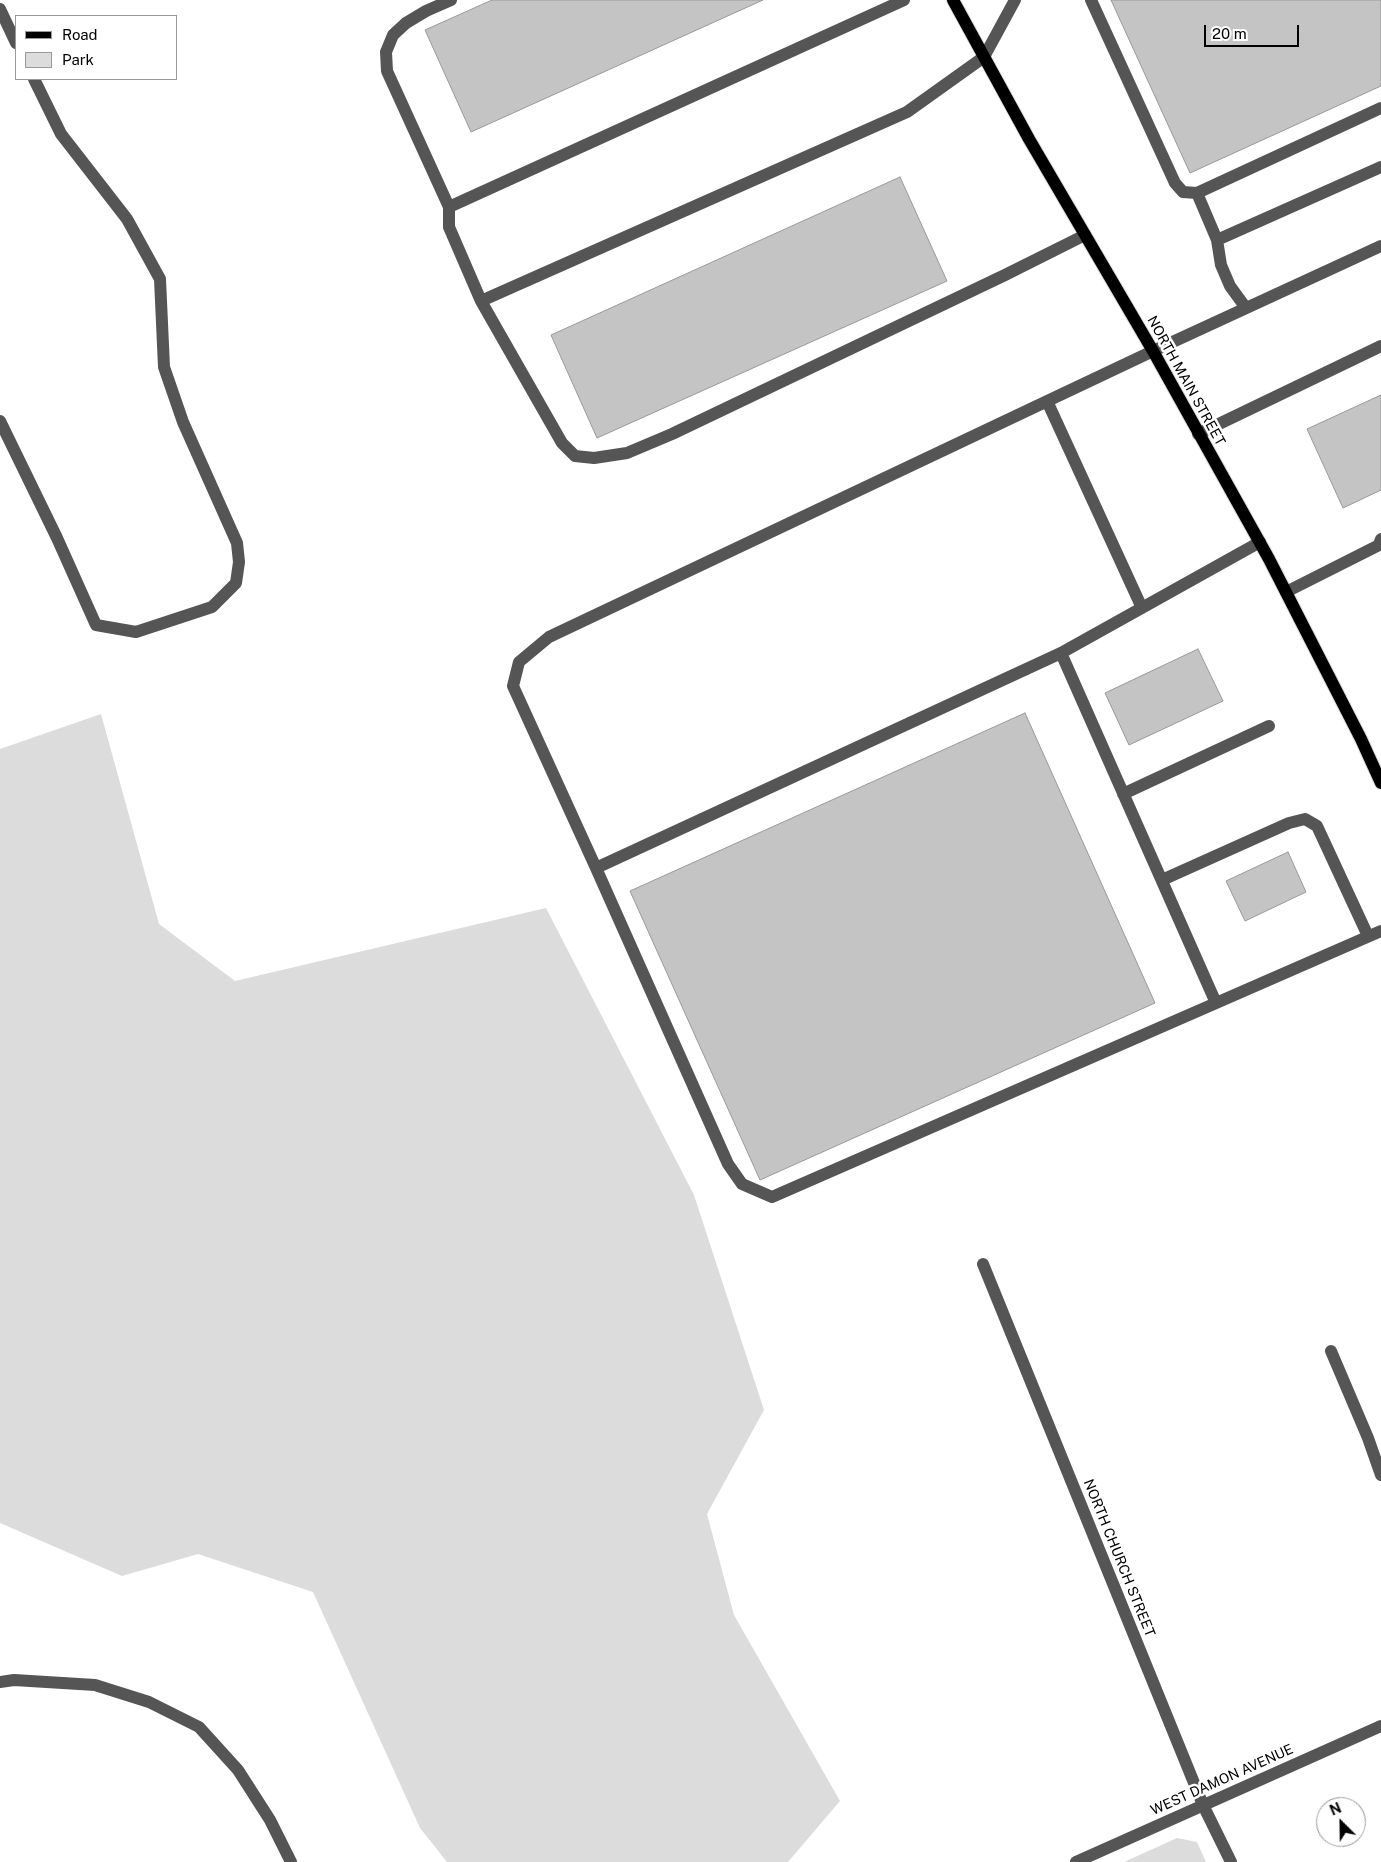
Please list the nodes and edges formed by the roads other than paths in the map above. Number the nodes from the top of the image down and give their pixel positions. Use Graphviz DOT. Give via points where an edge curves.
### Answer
graph roads {
  1 [pos="451,0"];
  2 [pos="904,0"];
  3 [pos="953,0"];
  4 [pos="1016,0"];
  5 [pos="1091,0"];
  6 [pos="0,9"];
  7 [pos="15,41"];
  8 [pos="984,57"];
  9 [pos="34,80"];
  10 [pos="1381,108"];
  11 [pos="1381,167"];
  12 [pos="1196,193"];
  13 [pos="450,207"];
  14 [pos="1085,235"];
  15 [pos="1217,240"];
  16 [pos="1381,246"];
  17 [pos="481,301"];
  18 [pos="1246,308"];
  19 [pos="1381,346"];
  20 [pos="1153,351"];
  21 [pos="1046,401"];
  22 [pos="0,421"];
  23 [pos="1198,434"];
  24 [pos="1260,542"];
  25 [pos="1380,545"];
  26 [pos="1286,592"];
  27 [pos="1142,608"];
  28 [pos="1061,653"];
  29 [pos="1270,726"];
  30 [pos="1381,782"];
  31 [pos="1123,794"];
  32 [pos="596,868"];
  33 [pos="1162,880"];
  34 [pos="1381,931"];
  35 [pos="1368,936"];
  36 [pos="1216,1002"];
  37 [pos="983,1264"];
  38 [pos="1331,1351"];
  39 [pos="1381,1475"];
  40 [pos="0,1682"];
  41 [pos="1381,1726"];
  42 [pos="1203,1805"];
  43 [pos="291,1862"];
  44 [pos="1076,1862"];
  45 [pos="1231,1862"];
  1 -- 13 [label="street" via="406,23 393,35 386,52 387,71"];
  2 -- 13 [label="street"];
  3 -- 8 [label="main road, NORTH MAIN STREET"];
  4 -- 8 [label="street"];
  5 -- 12 [label="street" via="1175,183 1184,192"];
  6 -- 7 [label="street"];
  8 -- 14 [label="main road, NORTH MAIN STREET"];
  8 -- 17 [label="street" via="907,112"];
  9 -- 22 [label="street" via="61,134 127,219 160,279 164,367 183,422 238,543 240,562 236,583 212,607 136,632 96,625"];
  10 -- 12 [label="street"];
  11 -- 15 [label="street"];
  12 -- 15 [label="street"];
  13 -- 17 [label="street" via="449,227"];
  14 -- 17 [label="street" via="672,434 628,453 594,458 575,456 562,443"];
  14 -- 20 [label="main road, NORTH MAIN STREET"];
  15 -- 18 [label="street" via="1221,265 1230,286"];
  16 -- 18 [label="street"];
  18 -- 20 [label="street"];
  19 -- 23 [label="street"];
  20 -- 21 [label="street"];
  20 -- 23 [label="main road, NORTH MAIN STREET"];
  21 -- 27 [label="street"];
  21 -- 32 [label="street" via="549,637 518,662 513,686"];
  23 -- 24 [label="main road, NORTH MAIN STREET"];
  24 -- 26 [label="main road, NORTH MAIN STREET"];
  24 -- 27 [label="street"];
  25 -- 26 [label="street"];
  26 -- 30 [label="main road, NORTH MAIN STREET"];
  27 -- 28 [label="street"];
  28 -- 31 [label="street"];
  28 -- 32 [label="street"];
  29 -- 31 [label="street"];
  31 -- 33 [label="street"];
  32 -- 36 [label="street" via="728,1164 742,1184 772,1197"];
  33 -- 35 [label="street" via="1289,822 1305,819 1317,826"];
  33 -- 36 [label="street"];
  34 -- 35 [label="street"];
  35 -- 36 [label="street"];
  37 -- 42 [label="street, NORTH CHURCH STREET"];
  38 -- 39 [label="street"];
  40 -- 43 [label="street" via="95,1685 149,1702 199,1727 238,1770 270,1820"];
  41 -- 42 [label="street, WEST DAMON AVENUE"];
  42 -- 44 [label="street, WEST DAMON AVENUE"];
  42 -- 45 [label="street, NORTH CHURCH STREET"];
}
